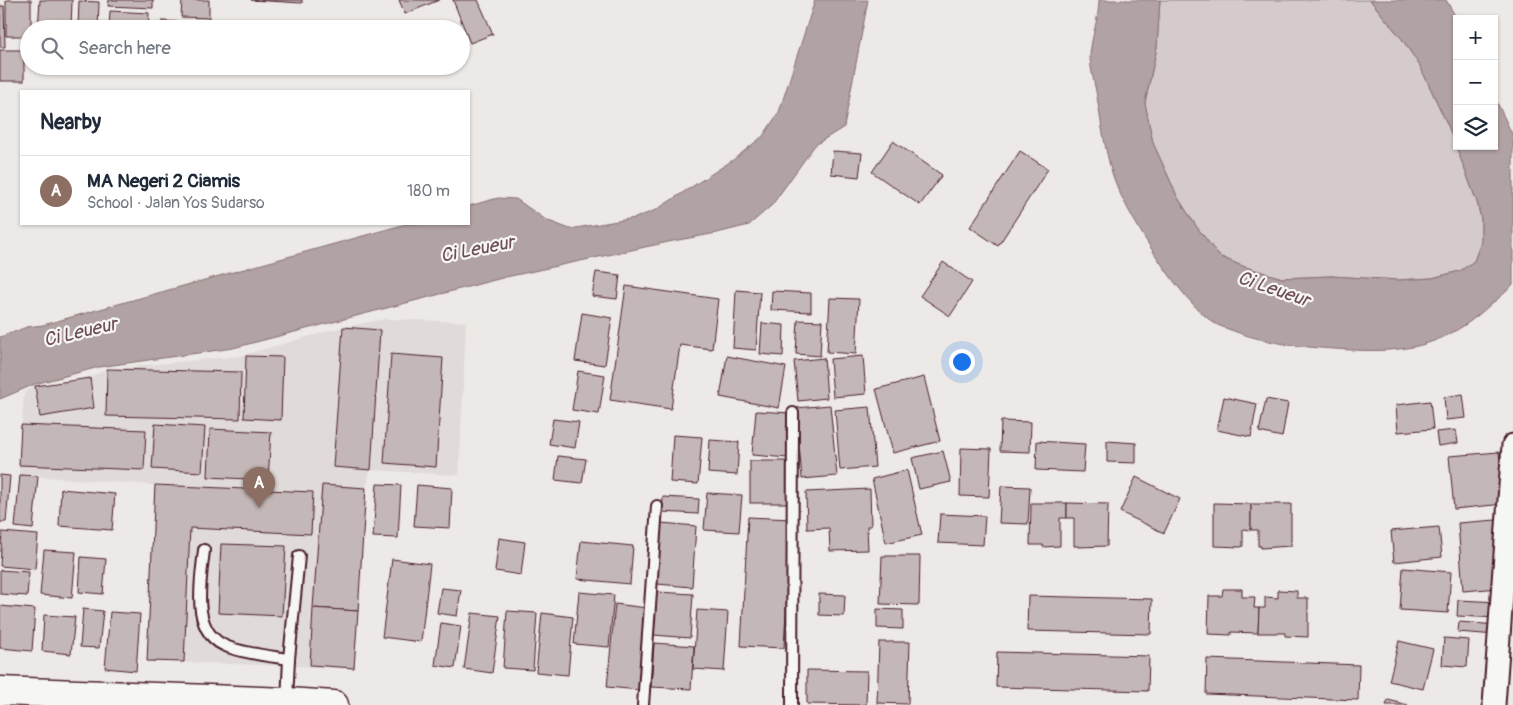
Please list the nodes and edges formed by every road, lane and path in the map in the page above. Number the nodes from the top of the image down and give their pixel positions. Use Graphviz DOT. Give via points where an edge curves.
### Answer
graph roads {
  1 [pos="793,412"];
  2 [pos="1513,445"];
  3 [pos="657,506"];
  4 [pos="204,550"];
  5 [pos="299,556"];
  6 [pos="289,659"];
  7 [pos="0,691"];
  8 [pos="281,703"];
  9 [pos="334,705"];
  10 [pos="643,705"];
  11 [pos="792,705"];
  12 [pos="1494,705"];
  1 -- 11 [label="lane"];
  2 -- 12 [label="street"];
  3 -- 10 [label="lane"];
  4 -- 6 [label="lane" via="200,599 205,626 214,639 227,647"];
  5 -- 6 [label="lane"];
  6 -- 8 [label="lane"];
  7 -- 8 [label="main road"];
  8 -- 9 [label="main road"];
}
